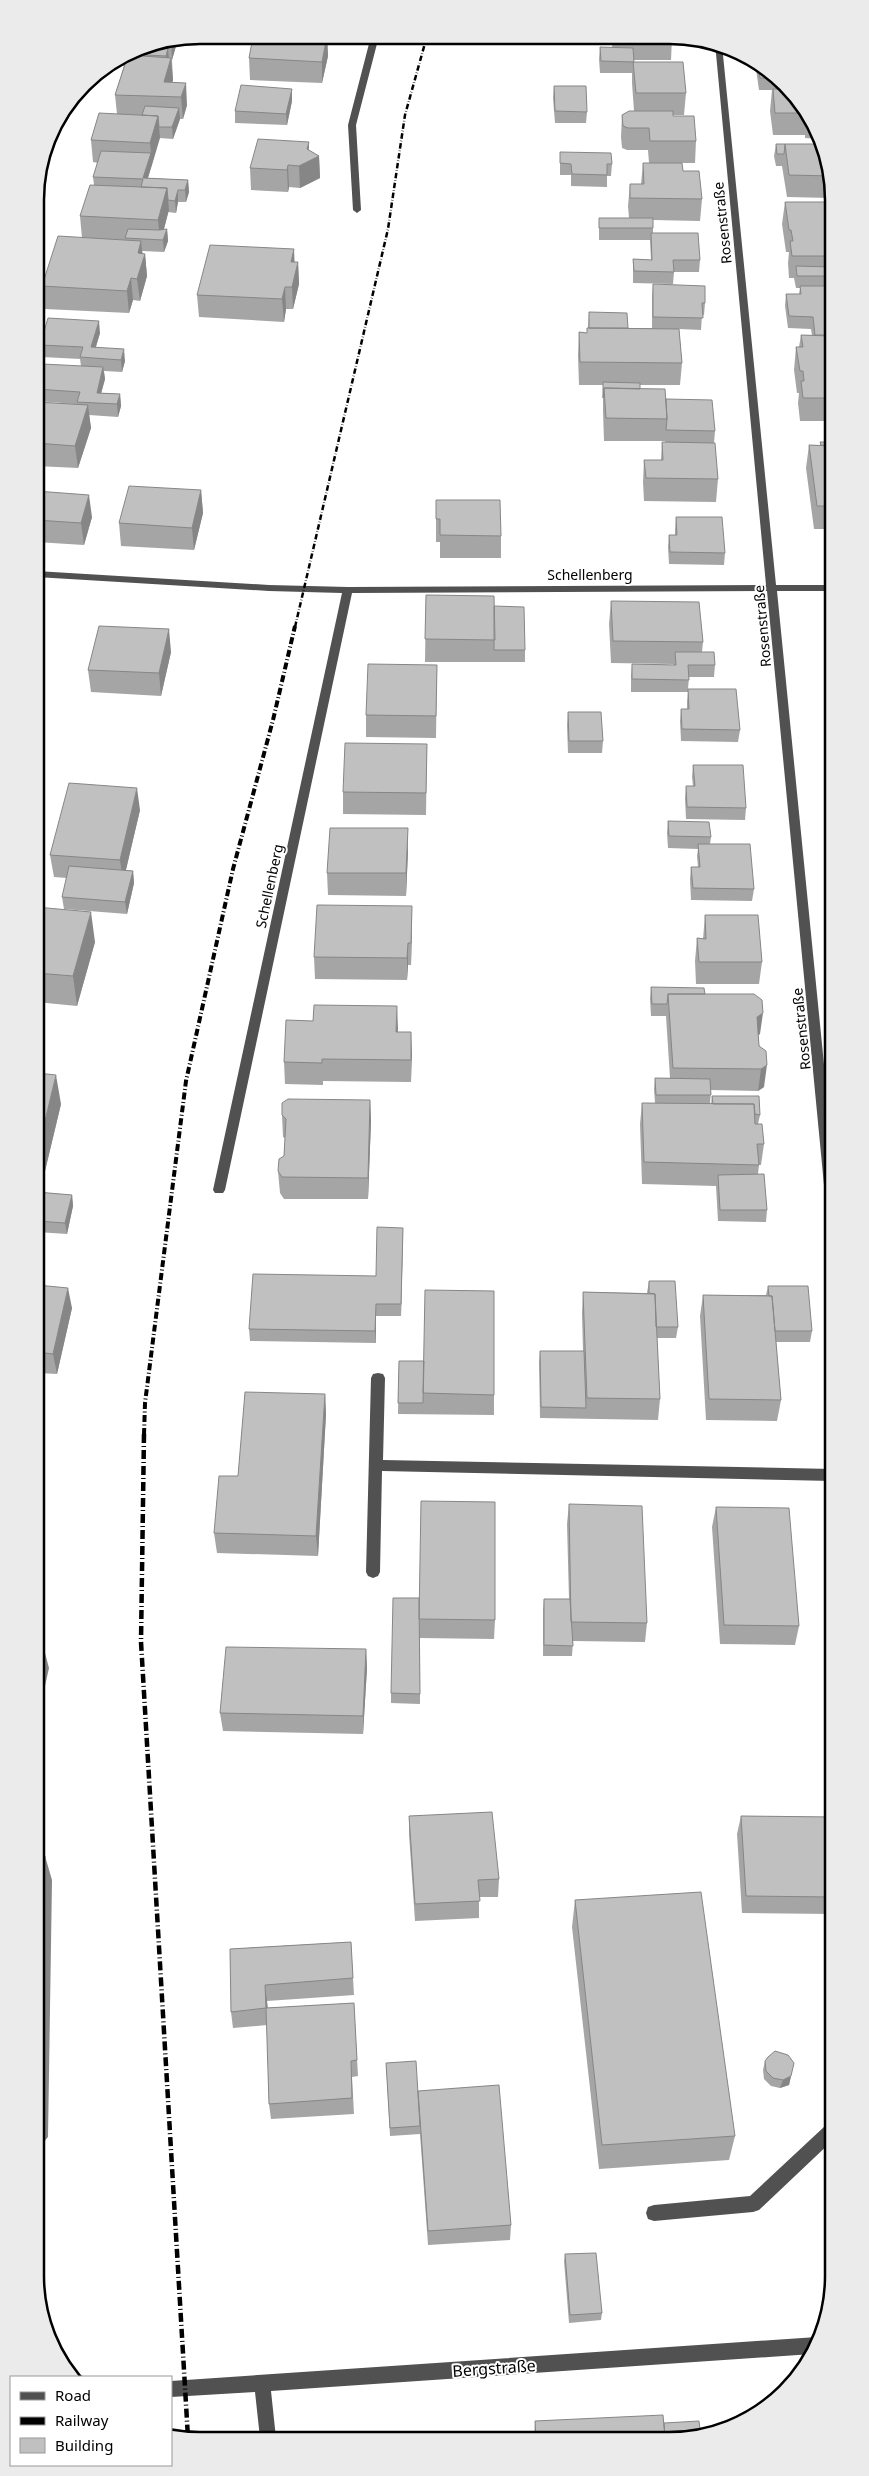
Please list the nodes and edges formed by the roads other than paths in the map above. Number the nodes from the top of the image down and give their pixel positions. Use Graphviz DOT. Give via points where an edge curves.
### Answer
graph roads {
  1 [pos="373,44"];
  2 [pos="719,52"];
  3 [pos="357,210"];
  4 [pos="44,574"];
  5 [pos="772,588"];
  6 [pos="825,588"];
  7 [pos="348,590"];
  8 [pos="825,1134"];
  9 [pos="220,1190"];
  10 [pos="378,1378"];
  11 [pos="375,1465"];
  12 [pos="825,1475"];
  13 [pos="373,1572"];
  14 [pos="825,2138"];
  15 [pos="654,2213"];
  16 [pos="808,2347"];
  17 [pos="262,2383"];
  18 [pos="172,2389"];
  19 [pos="267,2432"];
  1 -- 3 [label="street" via="352,125"];
  2 -- 5 [label="street, Rosenstraße"];
  4 -- 7 [label="street, Schellenberg"];
  5 -- 6 [label="street, Schellenberg"];
  5 -- 7 [label="street, Schellenberg"];
  5 -- 8 [label="street, Rosenstraße"];
  7 -- 9 [label="street, Schellenberg"];
  10 -- 11 [label="street"];
  11 -- 12 [label="street"];
  11 -- 13 [label="street"];
  14 -- 15 [label="street" via="753,2204"];
  16 -- 17 [label="street, Bergstraße"];
  17 -- 18 [label="street, Bergstraße"];
  17 -- 19 [label="street"];
}
